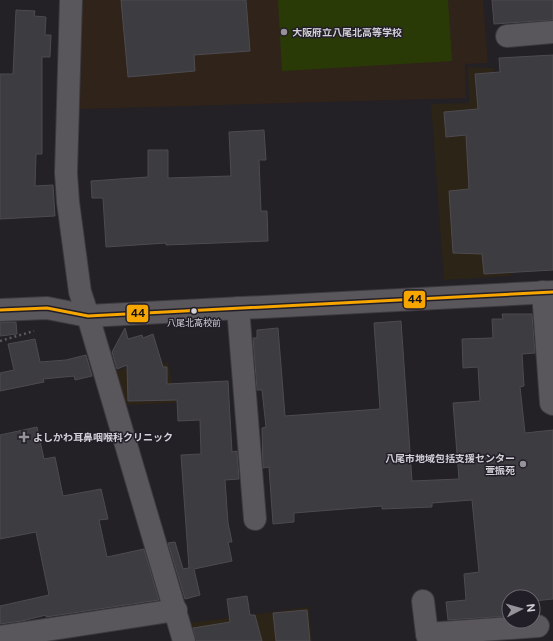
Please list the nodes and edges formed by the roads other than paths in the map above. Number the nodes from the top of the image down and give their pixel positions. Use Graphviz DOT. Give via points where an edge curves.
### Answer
graph roads {
  1 [pos="71,0"];
  2 [pos="553,32"];
  3 [pos="507,36"];
  4 [pos="548,292"];
  5 [pos="238,308"];
  6 [pos="0,310"];
  7 [pos="88,316"];
  8 [pos="553,404"];
  9 [pos="255,519"];
  10 [pos="423,601"];
  11 [pos="176,610"];
  12 [pos="526,632"];
  13 [pos="0,636"];
  14 [pos="428,638"];
  15 [pos="184,641"];
  1 -- 7 [label="street" via="66,173 80,292"];
  2 -- 3 [label="street"];
  4 -- 5 [label="street"];
  4 -- 8 [label="street"];
  5 -- 7 [label="street"];
  5 -- 9 [label="street" via="254,396 260,474"];
  6 -- 7 [label="street" via="47,308"];
  7 -- 11 [label="street"];
  10 -- 14 [label="street"];
  11 -- 13 [label="street"];
  11 -- 15 [label="street"];
  12 -- 14 [label="street"];
}
